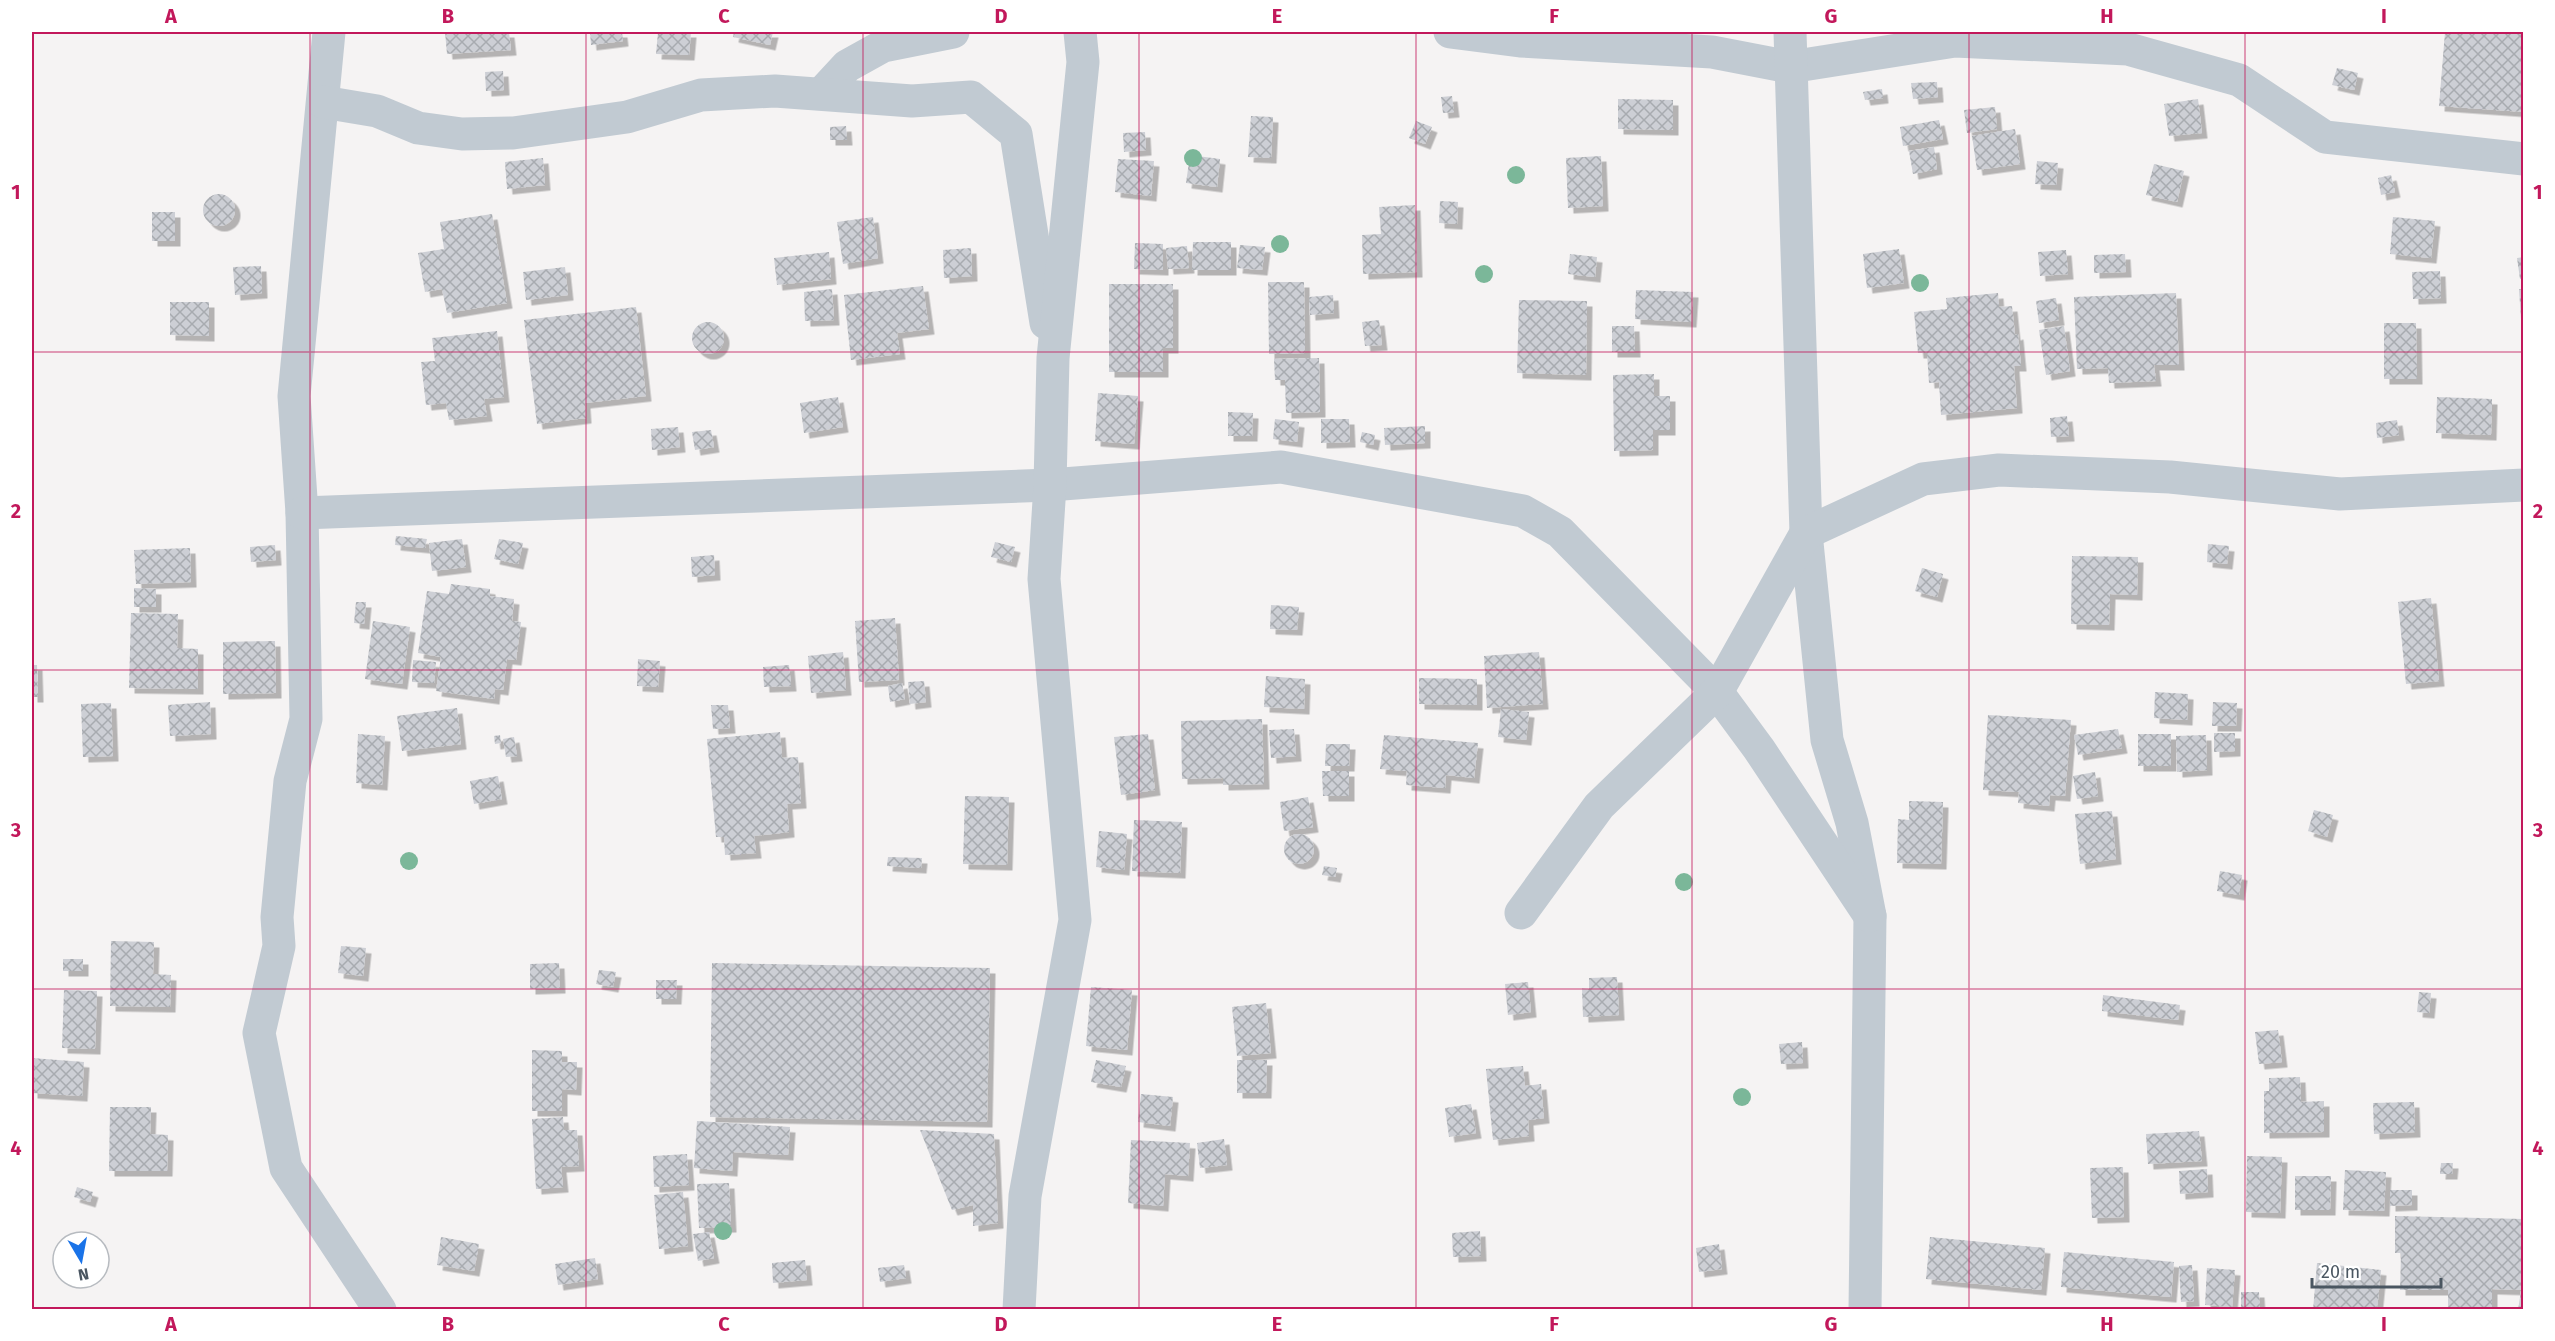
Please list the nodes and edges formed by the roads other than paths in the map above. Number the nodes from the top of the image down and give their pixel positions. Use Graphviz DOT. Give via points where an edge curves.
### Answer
graph roads {
  1 [pos="328,32"];
  2 [pos="953,32"];
  3 [pos="1080,32"];
  4 [pos="1450,32"];
  5 [pos="1790,32"];
  6 [pos="1790,67"];
  7 [pos="822,93"];
  8 [pos="323,102"];
  9 [pos="2523,159"];
  10 [pos="1053,358"];
  11 [pos="1050,485"];
  12 [pos="2523,485"];
  13 [pos="302,513"];
  14 [pos="1806,533"];
  15 [pos="1717,692"];
  16 [pos="1521,913"];
  17 [pos="1870,916"];
  18 [pos="380,1310"];
  19 [pos="1019,1310"];
  20 [pos="1865,1310"];
  1 -- 8 [label="street"];
  2 -- 7 [label="street" via="883,46 847,66"];
  3 -- 10 [label="street" via="1083,62"];
  4 -- 6 [label="street" via="1712,52"];
  5 -- 6 [label="street"];
  6 -- 9 [label="street" via="1955,41 2128,49 2240,80 2325,137"];
  6 -- 14 [label="street"];
  7 -- 8 [label="street" via="701,95 627,117 513,133 462,134 418,128 377,111"];
  7 -- 10 [label="street" via="912,101 971,97 1016,134"];
  8 -- 13 [label="street" via="294,396"];
  10 -- 11 [label="street"];
  11 -- 13 [label="street"];
  11 -- 15 [label="street" via="1281,467 1523,511 1560,532"];
  11 -- 19 [label="street" via="1044,579 1075,920 1025,1196"];
  12 -- 14 [label="street" via="2340,494 2170,477 1999,470 1923,479"];
  13 -- 18 [label="street" via="306,719 290,781 277,917 279,946 259,1033 286,1167"];
  14 -- 15 [label="street"];
  14 -- 17 [label="street" via="1827,740 1852,822"];
  15 -- 16 [label="street" via="1599,806"];
  15 -- 17 [label="street"];
  17 -- 20 [label="street"];
}
